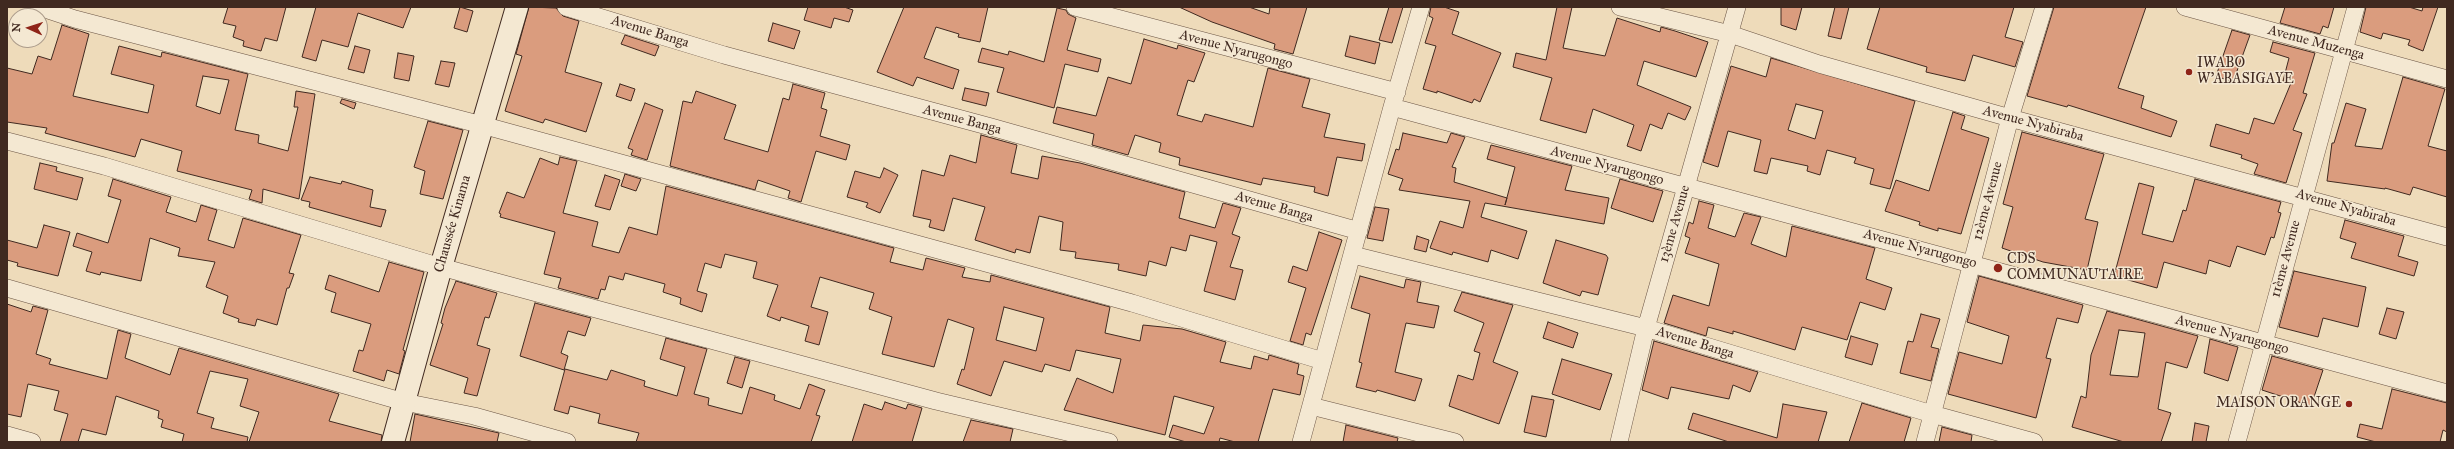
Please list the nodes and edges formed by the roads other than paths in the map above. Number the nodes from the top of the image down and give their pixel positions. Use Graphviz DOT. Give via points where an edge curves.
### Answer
graph roads {
  1 [pos="39,7"];
  2 [pos="517,7"];
  3 [pos="566,7"];
  4 [pos="1075,7"];
  5 [pos="1421,7"];
  6 [pos="1620,7"];
  7 [pos="1737,7"];
  8 [pos="2044,7"];
  9 [pos="2186,7"];
  10 [pos="2356,7"];
  11 [pos="1730,34"];
  12 [pos="2344,51"];
  13 [pos="2447,79"];
  14 [pos="1398,92"];
  15 [pos="1392,108"];
  16 [pos="2010,118"];
  17 [pos="482,125"];
  18 [pos="7,141"];
  19 [pos="1686,187"];
  20 [pos="2303,196"];
  21 [pos="1359,231"];
  22 [pos="2447,237"];
  23 [pos="1353,255"];
  24 [pos="1972,263"];
  25 [pos="441,267"];
  26 [pos="7,288"];
  27 [pos="1646,328"];
  28 [pos="2264,344"];
  29 [pos="1323,360"];
  30 [pos="2447,392"];
  31 [pos="404,402"];
  32 [pos="1311,406"];
  33 [pos="1932,414"];
  34 [pos="7,435"];
  35 [pos="32,442"];
  36 [pos="393,442"];
  37 [pos="568,442"];
  38 [pos="1109,442"];
  39 [pos="1301,442"];
  40 [pos="1455,442"];
  41 [pos="1619,442"];
  42 [pos="1924,442"];
  43 [pos="2034,442"];
  44 [pos="2237,442"];
  1 -- 17 [label="street" via="90,24"];
  2 -- 17 [label="street, Chaussée Kinama"];
  3 -- 21 [label="street, Avenue Banga" via="724,55"];
  4 -- 14 [label="street, Avenue Nyarugongo"];
  5 -- 14 [label="street"];
  6 -- 11 [label="street, Avenue Nyabiraba"];
  7 -- 11 [label="street, 13ème Avenue"];
  8 -- 16 [label="street, 12ème Avenue"];
  9 -- 12 [label="street, Avenue Muzenga"];
  10 -- 12 [label="street, 11ème Avenue"];
  11 -- 16 [label="street, Avenue Nyabiraba" via="1819,64"];
  11 -- 19 [label="street, 13ème Avenue"];
  12 -- 13 [label="street, Avenue Muzenga"];
  12 -- 20 [label="street, 11ème Avenue"];
  14 -- 15 [label="street"];
  15 -- 19 [label="street, Avenue Nyarugongo"];
  15 -- 21 [label="street"];
  16 -- 20 [label="street, Avenue Nyabiraba"];
  16 -- 24 [label="street, 12ème Avenue"];
  17 -- 25 [label="street, Chaussée Kinama"];
  17 -- 29 [label="street" via="1132,303"];
  18 -- 25 [label="street" via="104,166"];
  19 -- 24 [label="street, Avenue Nyarugongo"];
  19 -- 27 [label="street, 13ème Avenue"];
  20 -- 22 [label="street, Avenue Nyabiraba"];
  20 -- 28 [label="street, 11ème Avenue"];
  21 -- 23 [label="street"];
  23 -- 27 [label="street, Avenue Banga"];
  23 -- 29 [label="street"];
  24 -- 28 [label="street, Avenue Nyarugongo"];
  24 -- 33 [label="street, 12ème Avenue"];
  25 -- 31 [label="street, Chaussée Kinama"];
  25 -- 38 [label="street" via="936,401"];
  26 -- 31 [label="street"];
  27 -- 33 [label="street, Avenue Banga"];
  27 -- 41 [label="street, 13ème Avenue"];
  28 -- 30 [label="street, Avenue Nyarugongo"];
  28 -- 44 [label="street, 11ème Avenue"];
  29 -- 32 [label="street"];
  31 -- 36 [label="street, Chaussée Kinama"];
  31 -- 37 [label="street" via="474,416"];
  32 -- 39 [label="street"];
  32 -- 40 [label="street"];
  33 -- 42 [label="street, 12ème Avenue"];
  33 -- 43 [label="street, Avenue Banga"];
  34 -- 35 [label="street"];
}
